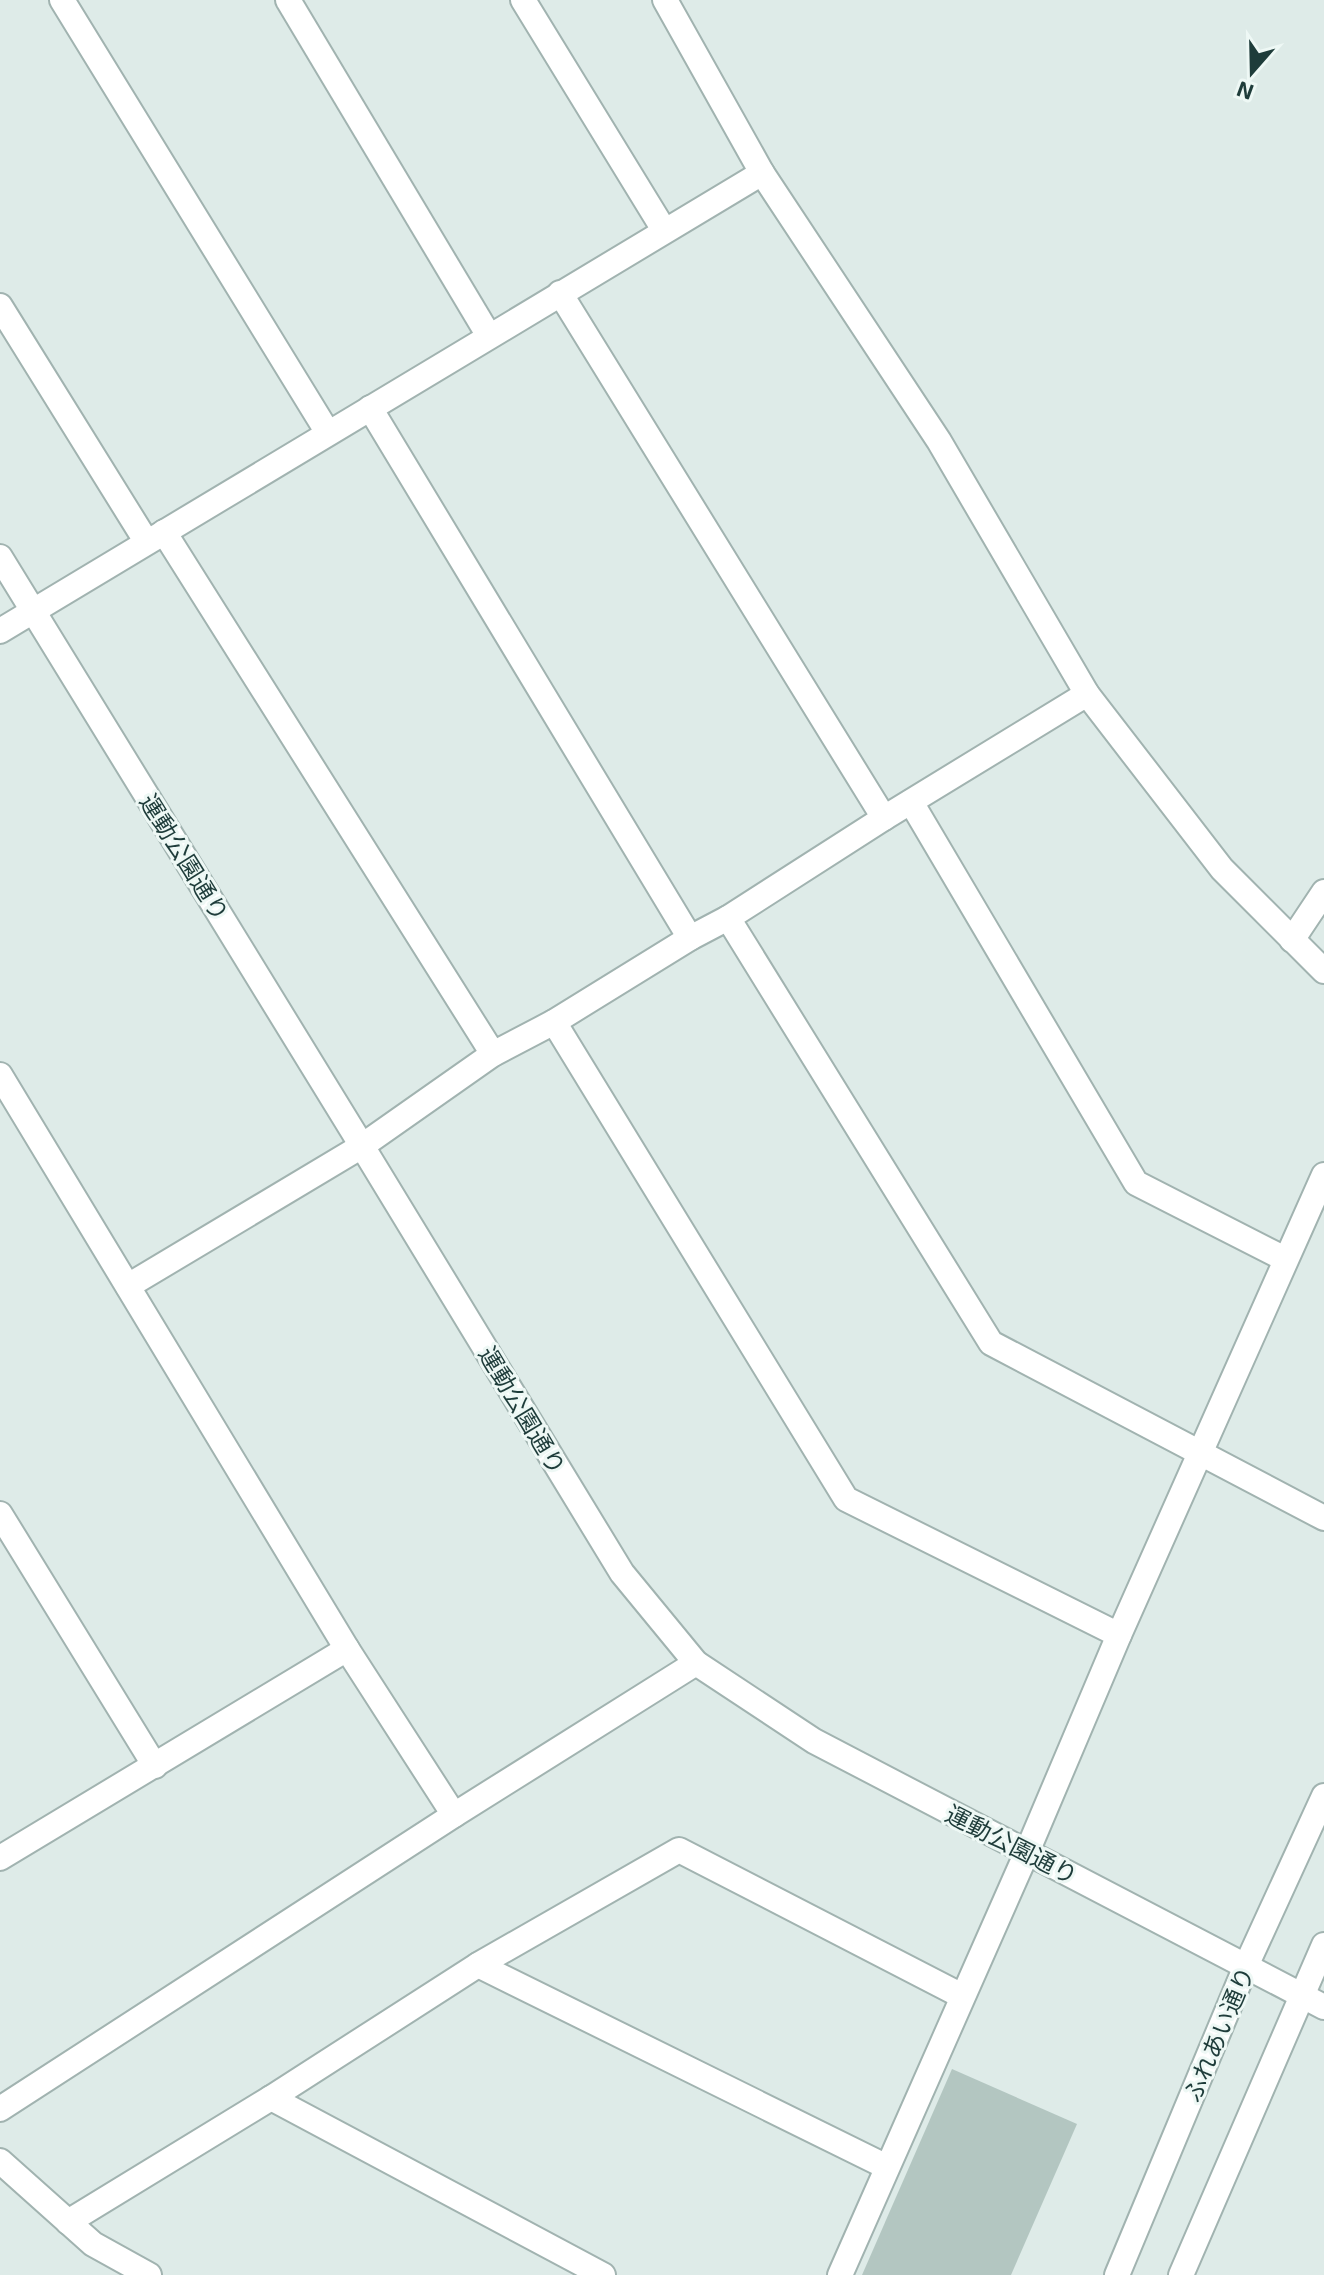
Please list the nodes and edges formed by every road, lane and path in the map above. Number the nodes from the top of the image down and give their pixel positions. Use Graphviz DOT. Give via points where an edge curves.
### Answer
graph roads {
  1 [pos="62,0"];
  2 [pos="288,0"];
  3 [pos="523,0"];
  4 [pos="665,0"];
  5 [pos="762,173"];
  6 [pos="664,230"];
  7 [pos="560,293"];
  8 [pos="0,306"];
  9 [pos="489,336"];
  10 [pos="370,408"];
  11 [pos="328,433"];
  12 [pos="155,537"];
  13 [pos="0,557"];
  14 [pos="33,609"];
  15 [pos="0,631"];
  16 [pos="1087,694"];
  17 [pos="911,802"];
  18 [pos="884,818"];
  19 [pos="1324,892"];
  20 [pos="728,918"];
  21 [pos="690,938"];
  22 [pos="1292,940"];
  23 [pos="1324,971"];
  24 [pos="554,1022"];
  25 [pos="493,1054"];
  26 [pos="0,1075"];
  27 [pos="362,1146"];
  28 [pos="1324,1175"];
  29 [pos="1285,1259"];
  30 [pos="128,1286"];
  31 [pos="1200,1452"];
  32 [pos="0,1514"];
  33 [pos="1324,1518"];
  34 [pos="1119,1635"];
  35 [pos="347,1649"];
  36 [pos="696,1663"];
  37 [pos="155,1766"];
  38 [pos="1324,1796"];
  39 [pos="454,1815"];
  40 [pos="1027,1852"];
  41 [pos="0,1858"];
  42 [pos="1324,1945"];
  43 [pos="478,1965"];
  44 [pos="1246,1966"];
  45 [pos="962,1996"];
  46 [pos="1313,2001"];
  47 [pos="271,2098"];
  48 [pos="0,2109"];
  49 [pos="0,2161"];
  50 [pos="887,2167"];
  51 [pos="68,2222"];
  52 [pos="149,2275"];
  53 [pos="603,2275"];
  54 [pos="840,2275"];
  55 [pos="1117,2275"];
  56 [pos="1181,2275"];
  1 -- 11 [label="street"];
  2 -- 9 [label="street"];
  3 -- 6 [label="street"];
  4 -- 5 [label="street"];
  5 -- 6 [label="street"];
  5 -- 16 [label="street" via="939,441"];
  6 -- 7 [label="street"];
  7 -- 9 [label="street"];
  7 -- 18 [label="street"];
  8 -- 12 [label="street"];
  9 -- 10 [label="street"];
  10 -- 11 [label="street"];
  10 -- 21 [label="street"];
  11 -- 12 [label="street"];
  12 -- 14 [label="street"];
  12 -- 25 [label="street"];
  13 -- 14 [label="street, 運動公園通り"];
  14 -- 15 [label="street"];
  14 -- 27 [label="street, 運動公園通り"];
  16 -- 17 [label="street"];
  16 -- 22 [label="street" via="1222,869"];
  17 -- 18 [label="street"];
  17 -- 29 [label="street" via="1136,1183"];
  18 -- 20 [label="street"];
  19 -- 22 [label="street"];
  20 -- 21 [label="street"];
  20 -- 31 [label="street" via="991,1343"];
  21 -- 24 [label="street"];
  22 -- 23 [label="street"];
  24 -- 25 [label="street"];
  24 -- 34 [label="street" via="846,1499"];
  25 -- 27 [label="street"];
  26 -- 30 [label="street"];
  27 -- 30 [label="street"];
  27 -- 36 [label="street, 運動公園通り" via="622,1573"];
  28 -- 29 [label="street"];
  29 -- 31 [label="street"];
  30 -- 35 [label="street"];
  31 -- 33 [label="street"];
  31 -- 34 [label="street"];
  32 -- 37 [label="street"];
  34 -- 40 [label="street"];
  35 -- 37 [label="street"];
  35 -- 39 [label="street"];
  36 -- 39 [label="street"];
  36 -- 40 [label="street, 運動公園通り" via="814,1741"];
  37 -- 41 [label="street"];
  38 -- 44 [label="street, ふれあい通り"];
  39 -- 48 [label="street"];
  40 -- 44 [label="street, 運動公園通り"];
  40 -- 45 [label="street"];
  42 -- 46 [label="street"];
  43 -- 45 [label="street" via="679,1850"];
  43 -- 47 [label="street"];
  43 -- 50 [label="street"];
  44 -- 46 [label="street, 運動公園通り"];
  44 -- 55 [label="street, ふれあい通り"];
  45 -- 50 [label="street"];
  46 -- 56 [label="street"];
  47 -- 51 [label="street"];
  47 -- 53 [label="street"];
  49 -- 51 [label="street"];
  50 -- 54 [label="street"];
  51 -- 52 [label="street" via="93,2244"];
}
